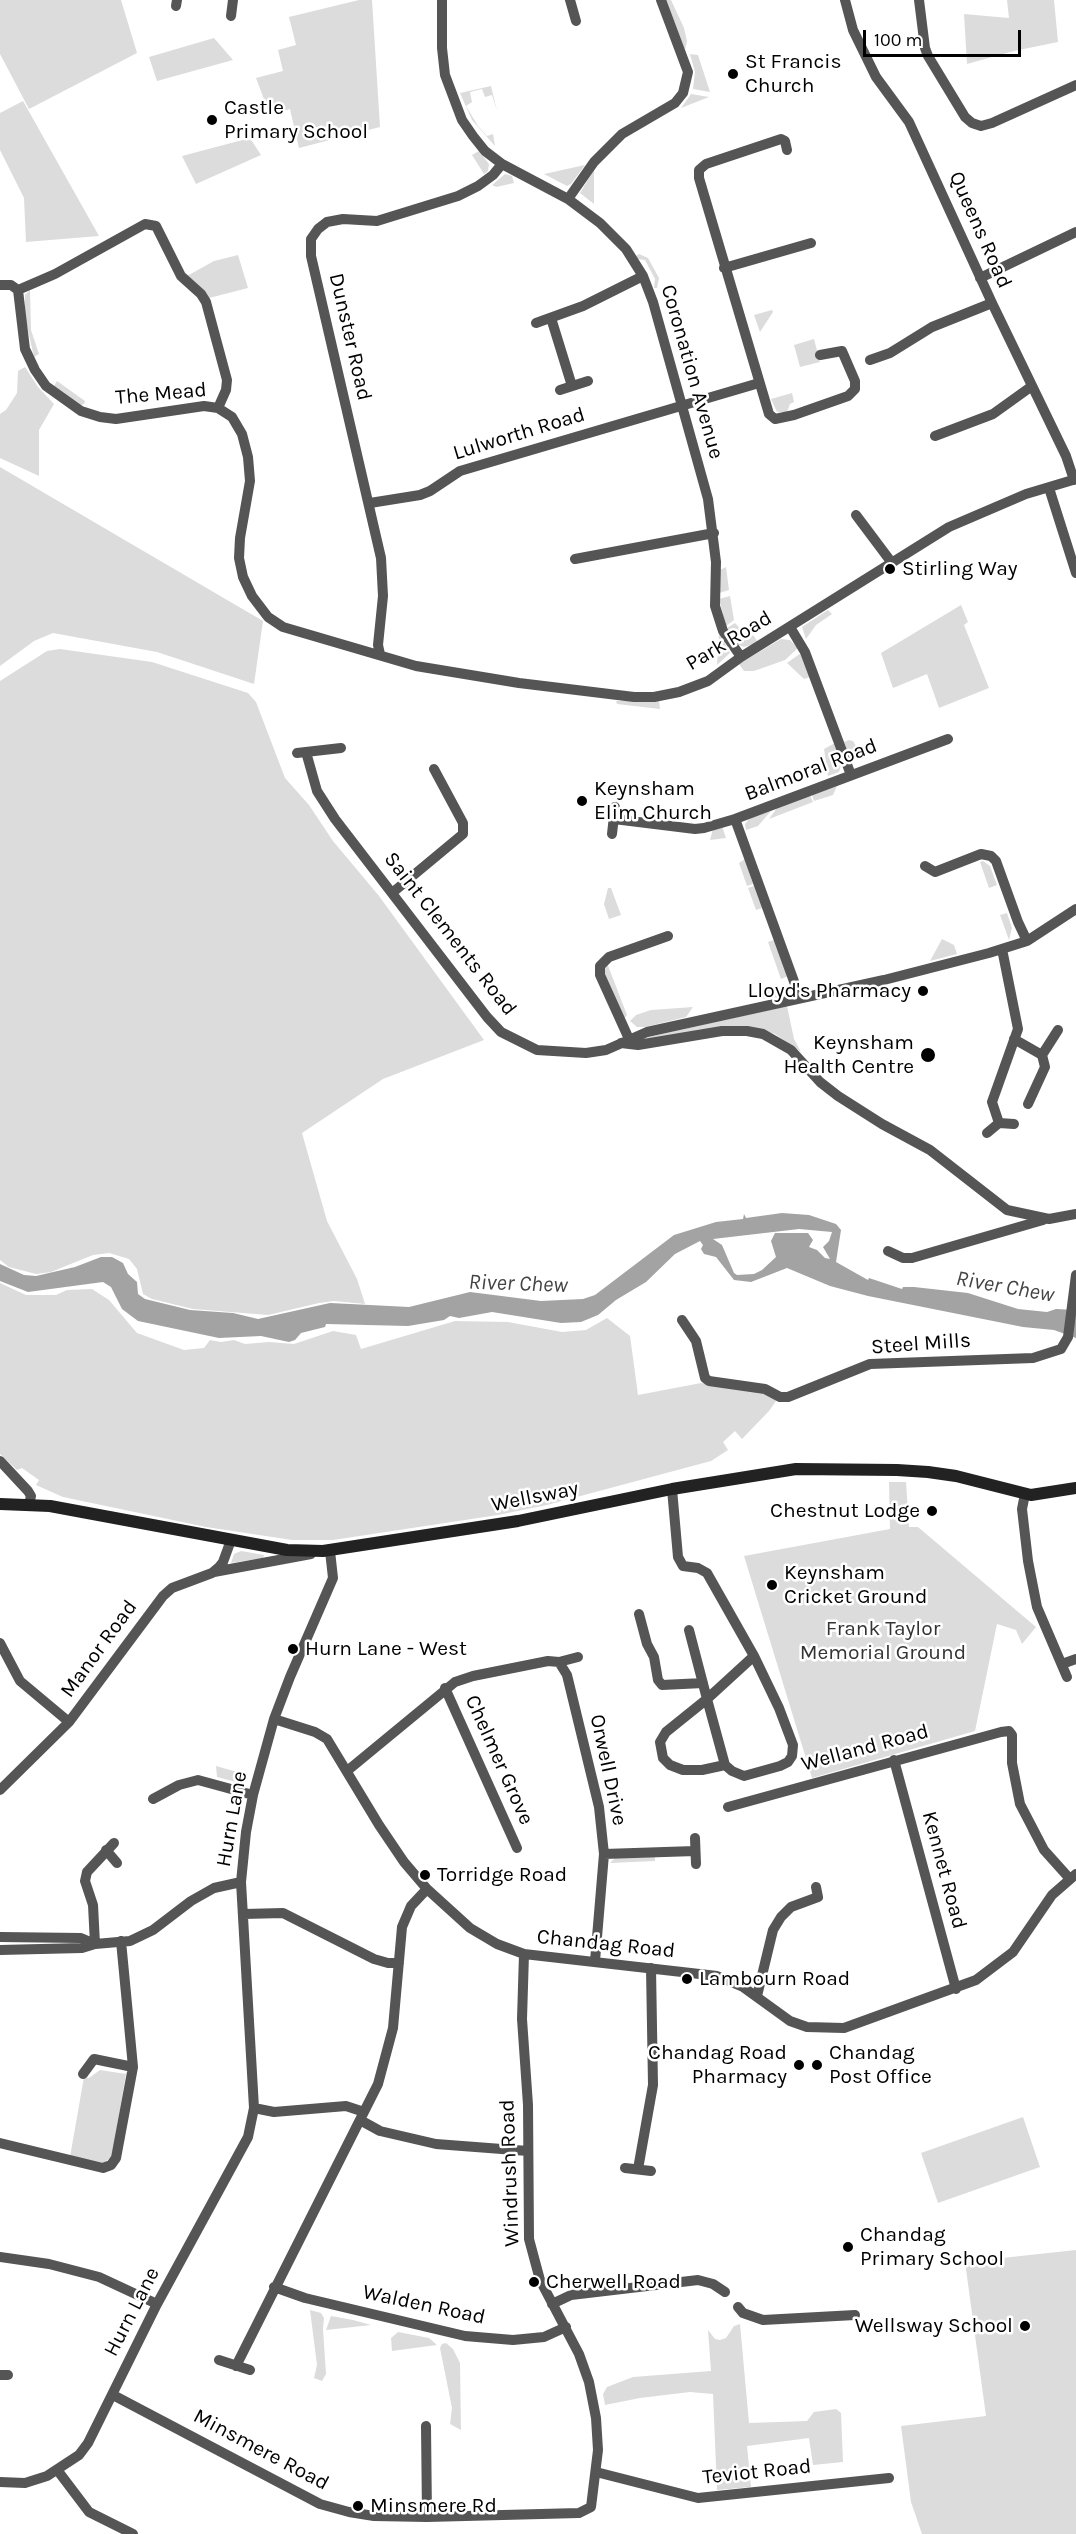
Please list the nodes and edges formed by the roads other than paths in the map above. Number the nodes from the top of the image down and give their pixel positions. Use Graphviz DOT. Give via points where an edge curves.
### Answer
graph roads {
  1 [pos="233,0"];
  2 [pos="442,0"];
  3 [pos="570,0"];
  4 [pos="661,0"];
  5 [pos="844,0"];
  6 [pos="919,0"];
  7 [pos="231,16"];
  8 [pos="576,21"];
  9 [pos="1076,85"];
  10 [pos="787,150"];
  11 [pos="502,164"];
  12 [pos="567,199"];
  13 [pos="1076,232"];
  14 [pos="811,243"];
  15 [pos="724,268"];
  16 [pos="642,276"];
  17 [pos="980,278"];
  18 [pos="0,285"];
  19 [pos="18,291"];
  20 [pos="992,303"];
  21 [pos="551,318"];
  22 [pos="536,323"];
  23 [pos="820,355"];
  24 [pos="870,360"];
  25 [pos="588,381"];
  26 [pos="759,383"];
  27 [pos="572,386"];
  28 [pos="1032,386"];
  29 [pos="560,390"];
  30 [pos="683,406"];
  31 [pos="218,408"];
  32 [pos="935,436"];
  33 [pos="1075,480"];
  34 [pos="1049,488"];
  35 [pos="370,502"];
  36 [pos="856,515"];
  37 [pos="714,533"];
  38 [pos="575,559"];
  39 [pos="892,563"];
  40 [pos="1076,573"];
  41 [pos="268,617"];
  42 [pos="790,627"];
  43 [pos="380,654"];
  44 [pos="741,657"];
  45 [pos="948,739"];
  46 [pos="341,748"];
  47 [pos="434,769"];
  48 [pos="851,775"];
  49 [pos="615,807"];
  50 [pos="614,819"];
  51 [pos="735,819"];
  52 [pos="612,834"];
  53 [pos="925,866"];
  54 [pos="392,893"];
  55 [pos="1076,909"];
  56 [pos="668,936"];
  57 [pos="1027,941"];
  58 [pos="1002,949"];
  59 [pos="800,998"];
  60 [pos="1058,1030"];
  61 [pos="1014,1039"];
  62 [pos="625,1041"];
  63 [pos="1042,1055"];
  64 [pos="1029,1104"];
  65 [pos="999,1123"];
  66 [pos="1014,1124"];
  67 [pos="987,1133"];
  68 [pos="1074,1217"];
  69 [pos="1049,1219"];
  70 [pos="888,1251"];
  71 [pos="1076,1275"];
  72 [pos="682,1320"];
  73 [pos="0,1461"];
  74 [pos="1076,1488"];
  75 [pos="672,1489"];
  76 [pos="1025,1494"];
  77 [pos="0,1504"];
  78 [pos="29,1504"];
  79 [pos="231,1540"];
  80 [pos="327,1551"];
  81 [pos="212,1573"];
  82 [pos="639,1614"];
  83 [pos="689,1630"];
  84 [pos="0,1643"];
  85 [pos="754,1656"];
  86 [pos="578,1657"];
  87 [pos="1076,1659"];
  88 [pos="559,1662"];
  89 [pos="1062,1664"];
  90 [pos="1067,1677"];
  91 [pos="703,1683"];
  92 [pos="445,1688"];
  93 [pos="707,1699"];
  94 [pos="274,1719"];
  95 [pos="69,1722"];
  96 [pos="894,1760"];
  97 [pos="725,1765"];
  98 [pos="347,1771"];
  99 [pos="0,1790"];
  100 [pos="253,1796"];
  101 [pos="153,1799"];
  102 [pos="728,1807"];
  103 [pos="695,1838"];
  104 [pos="517,1848"];
  105 [pos="696,1851"];
  106 [pos="604,1854"];
  107 [pos="117,1863"];
  108 [pos="696,1864"];
  109 [pos="1073,1876"];
  110 [pos="241,1882"];
  111 [pos="427,1889"];
  112 [pos="818,1897"];
  113 [pos="244,1914"];
  114 [pos="0,1937"];
  115 [pos="121,1941"];
  116 [pos="95,1944"];
  117 [pos="0,1950"];
  118 [pos="524,1954"];
  119 [pos="595,1961"];
  120 [pos="399,1963"];
  121 [pos="651,1968"];
  122 [pos="956,1989"];
  123 [pos="757,1996"];
  124 [pos="133,2067"];
  125 [pos="83,2074"];
  126 [pos="254,2108"];
  127 [pos="362,2116"];
  128 [pos="0,2143"];
  129 [pos="528,2151"];
  130 [pos="625,2168"];
  131 [pos="638,2169"];
  132 [pos="651,2171"];
  133 [pos="0,2257"];
  134 [pos="274,2287"];
  135 [pos="725,2292"];
  136 [pos="157,2304"];
  137 [pos="552,2304"];
  138 [pos="738,2307"];
  139 [pos="855,2315"];
  140 [pos="566,2327"];
  141 [pos="219,2360"];
  142 [pos="236,2366"];
  143 [pos="250,2370"];
  144 [pos="113,2395"];
  145 [pos="426,2426"];
  146 [pos="58,2471"];
  147 [pos="597,2472"];
  148 [pos="889,2478"];
  149 [pos="0,2482"];
  150 [pos="579,2513"];
  151 [pos="427,2517"];
  152 [pos="137,2521"];
  153 [pos="133,2534"];
  1 -- 7 [label="street"];
  2 -- 11 [label="street, Coronation Avenue" via="442,48 453,99 473,136"];
  3 -- 8 [label="street"];
  4 -- 12 [label="street" via="688,72 683,93 675,103 622,134 594,162"];
  5 -- 17 [label="street, Queens Road" via="868,62 909,122"];
  6 -- 9 [label="street" via="928,56 972,123 992,123"];
  10 -- 15 [label="street" via="781,139 706,164 699,170"];
  11 -- 12 [label="street, Coronation Avenue"];
  11 -- 35 [label="street, Dunster Road" via="494,175 458,196 377,221 327,222 311,239 311,256"];
  12 -- 16 [label="street, Coronation Avenue" via="600,223 626,249"];
  13 -- 17 [label="street"];
  14 -- 15 [label="street"];
  15 -- 26 [label="street"];
  16 -- 21 [label="street"];
  16 -- 30 [label="street, Coronation Avenue"];
  17 -- 20 [label="street, Queens Road"];
  18 -- 19 [label="street" via="11,285"];
  19 -- 31 [label="street, The Mead" via="25,349 35,370 46,386 81,411 116,419 204,406"];
  19 -- 31 [label="street" via="145,224 156,226 181,276 206,302 226,380"];
  20 -- 24 [label="street" via="932,327 892,358"];
  20 -- 28 [label="street, Queens Road"];
  21 -- 22 [label="street"];
  21 -- 27 [label="street"];
  23 -- 26 [label="street" via="842,351 855,381 855,389 848,396 775,419 769,414"];
  25 -- 27 [label="street"];
  26 -- 30 [label="street, Lulworth Road"];
  27 -- 29 [label="street"];
  28 -- 32 [label="street" via="993,414"];
  28 -- 33 [label="street, Queens Road"];
  30 -- 35 [label="street, Lulworth Road" via="460,471 430,492"];
  30 -- 37 [label="street, Coronation Avenue"];
  31 -- 41 [label="street, The Mead" via="238,425 248,456 250,481 239,558 252,596"];
  33 -- 34 [label="street, Park Road"];
  34 -- 39 [label="street, Park Road" via="949,527"];
  34 -- 40 [label="street"];
  35 -- 43 [label="street, Dunster Road" via="381,558"];
  36 -- 39 [label="street"];
  37 -- 38 [label="street"];
  37 -- 44 [label="street, Coronation Avenue" via="715,606 723,631"];
  39 -- 42 [label="street, Park Road"];
  41 -- 43 [label="street, Park Road" via="283,627"];
  42 -- 44 [label="street, Park Road"];
  42 -- 48 [label="street" via="806,652"];
  43 -- 44 [label="street, Park Road" via="416,666 634,697 679,692 708,681"];
  45 -- 48 [label="street, Balmoral Road"];
  46 -- 54 [label="street, Saint Clements Road" via="302,752 316,791"];
  47 -- 54 [label="street" via="463,823 463,834"];
  48 -- 51 [label="street, Balmoral Road"];
  49 -- 50 [label="street"];
  50 -- 51 [label="street, Balmoral Road" via="695,829"];
  50 -- 52 [label="street"];
  51 -- 59 [label="street"];
  53 -- 57 [label="street" via="935,872 981,854 991,856"];
  54 -- 62 [label="street, Saint Clements Road" via="501,1032 537,1050 562,1053 606,1050"];
  55 -- 57 [label="street, Saint Clements Road"];
  56 -- 62 [label="street" via="609,957 600,966"];
  57 -- 58 [label="street, Saint Clements Road"];
  58 -- 59 [label="street, Saint Clements Road"];
  58 -- 61 [label="street" via="1017,1020"];
  59 -- 62 [label="street, Saint Clements Road" via="647,1032"];
  60 -- 63 [label="street"];
  61 -- 63 [label="street"];
  61 -- 65 [label="street" via="992,1102"];
  62 -- 69 [label="street, Saint Clements Road" via="638,1045 723,1031 763,1034 791,1050 838,1096 930,1150 999,1205 1020,1214"];
  63 -- 64 [label="street" via="1045,1067"];
  65 -- 66 [label="street"];
  65 -- 67 [label="street"];
  68 -- 69 [label="street, Saint Clements Road"];
  69 -- 70 [label="street" via="912,1258"];
  71 -- 72 [label="street, Steel Mills" via="1068,1337 1060,1349 1033,1358 870,1364 780,1397 765,1389 705,1378 696,1341"];
  73 -- 78 [label="street" via="28,1491"];
  74 -- 76 [label="main road, Wellsway"];
  75 -- 76 [label="main road, Wellsway" via="796,1469 897,1470 956,1476"];
  75 -- 80 [label="main road, Wellsway" via="518,1521"];
  75 -- 85 [label="street" via="678,1557 683,1566 707,1573"];
  76 -- 89 [label="street" via="1022,1509 1037,1607"];
  77 -- 78 [label="main road, Wellsway"];
  78 -- 79 [label="main road, Wellsway"];
  79 -- 80 [label="main road, Wellsway" via="286,1550"];
  79 -- 81 [label="street" via="224,1562"];
  80 -- 81 [label="street, Manor Road"];
  80 -- 94 [label="street, Hurn Lane" via="333,1570 331,1585"];
  81 -- 95 [label="street, Manor Road" via="172,1588 163,1596"];
  82 -- 91 [label="street" via="662,1685"];
  83 -- 91 [label="street"];
  84 -- 95 [label="street" via="20,1681"];
  85 -- 93 [label="street"];
  85 -- 97 [label="street" via="783,1718 793,1745 792,1756 780,1766 744,1776"];
  86 -- 88 [label="street"];
  87 -- 89 [label="street"];
  88 -- 92 [label="street" via="473,1676"];
  88 -- 106 [label="street, Orwell Drive" via="567,1675 594,1781"];
  89 -- 90 [label="street"];
  91 -- 93 [label="street"];
  92 -- 98 [label="street"];
  92 -- 104 [label="street, Chelmer Grove"];
  93 -- 97 [label="street"];
  93 -- 97 [label="street" via="666,1732 660,1742 663,1758 683,1770"];
  94 -- 98 [label="street, Chandag Road" via="323,1736"];
  94 -- 100 [label="street, Hurn Lane"];
  95 -- 99 [label="street, Manor Road"];
  96 -- 102 [label="street, Welland Road"];
  96 -- 109 [label="street, Welland Road" via="1009,1731 1020,1804 1044,1850"];
  96 -- 122 [label="street, Kennet Road"];
  98 -- 111 [label="street, Chandag Road" via="404,1863"];
  100 -- 101 [label="street" via="198,1780"];
  100 -- 110 [label="street, Hurn Lane"];
  103 -- 105 [label="street"];
  105 -- 106 [label="street"];
  105 -- 108 [label="street"];
  106 -- 119 [label="street, Orwell Drive"];
  107 -- 116 [label="street" via="110,1847 90,1867 86,1881 93,1905"];
  109 -- 122 [label="street, Chandag Road" via="1052,1896 1013,1952 976,1980"];
  110 -- 113 [label="street, Hurn Lane"];
  110 -- 115 [label="street" via="214,1888 139,1938"];
  111 -- 118 [label="street, Chandag Road" via="470,1928"];
  111 -- 120 [label="street" via="406,1916"];
  112 -- 123 [label="street" via="791,1907 781,1917"];
  113 -- 120 [label="street" via="283,1913 374,1959"];
  113 -- 126 [label="street, Hurn Lane"];
  114 -- 116 [label="street" via="81,1938"];
  115 -- 116 [label="street"];
  115 -- 124 [label="street"];
  116 -- 117 [label="street" via="82,1948"];
  118 -- 119 [label="street, Chandag Road"];
  118 -- 129 [label="street, Windrush Road" via="522,2019"];
  119 -- 121 [label="street, Chandag Road"];
  120 -- 127 [label="street" via="391,2043 378,2084"];
  121 -- 123 [label="street, Chandag Road" via="717,1976"];
  121 -- 131 [label="street" via="653,2085"];
  122 -- 123 [label="street, Chandag Road" via="831,2030 790,2021"];
  124 -- 125 [label="street" via="94,2059"];
  124 -- 128 [label="street" via="116,2158 111,2165 93,2166"];
  126 -- 127 [label="street" via="274,2112 346,2106"];
  126 -- 136 [label="street, Hurn Lane" via="248,2136"];
  127 -- 129 [label="street" via="380,2131 428,2142"];
  127 -- 134 [label="street"];
  129 -- 137 [label="street, Windrush Road" via="529,2239 540,2280"];
  130 -- 131 [label="street"];
  131 -- 132 [label="street"];
  133 -- 136 [label="street" via="99,2277"];
  134 -- 140 [label="street, Walden Road" via="465,2336 513,2340 543,2337"];
  134 -- 142 [label="street"];
  135 -- 137 [label="street" via="698,2280 571,2295"];
  136 -- 144 [label="street, Hurn Lane"];
  137 -- 140 [label="street, Windrush Road"];
  138 -- 139 [label="street" via="743,2313 763,2320"];
  140 -- 147 [label="street, Windrush Road" via="590,2382 596,2418"];
  141 -- 142 [label="street"];
  142 -- 143 [label="street"];
  144 -- 146 [label="street, Hurn Lane" via="88,2443"];
  144 -- 151 [label="street, Minsmere Road" via="320,2504 374,2516"];
  145 -- 151 [label="street"];
  146 -- 149 [label="street, Hurn Lane" via="26,2483"];
  146 -- 153 [label="street" via="89,2512"];
  147 -- 148 [label="street, Teviot Road" via="698,2498"];
  147 -- 150 [label="street, Windrush Road" via="591,2507"];
  150 -- 151 [label="street, Minsmere Road"];
  152 -- 153 [label="street"];
}
